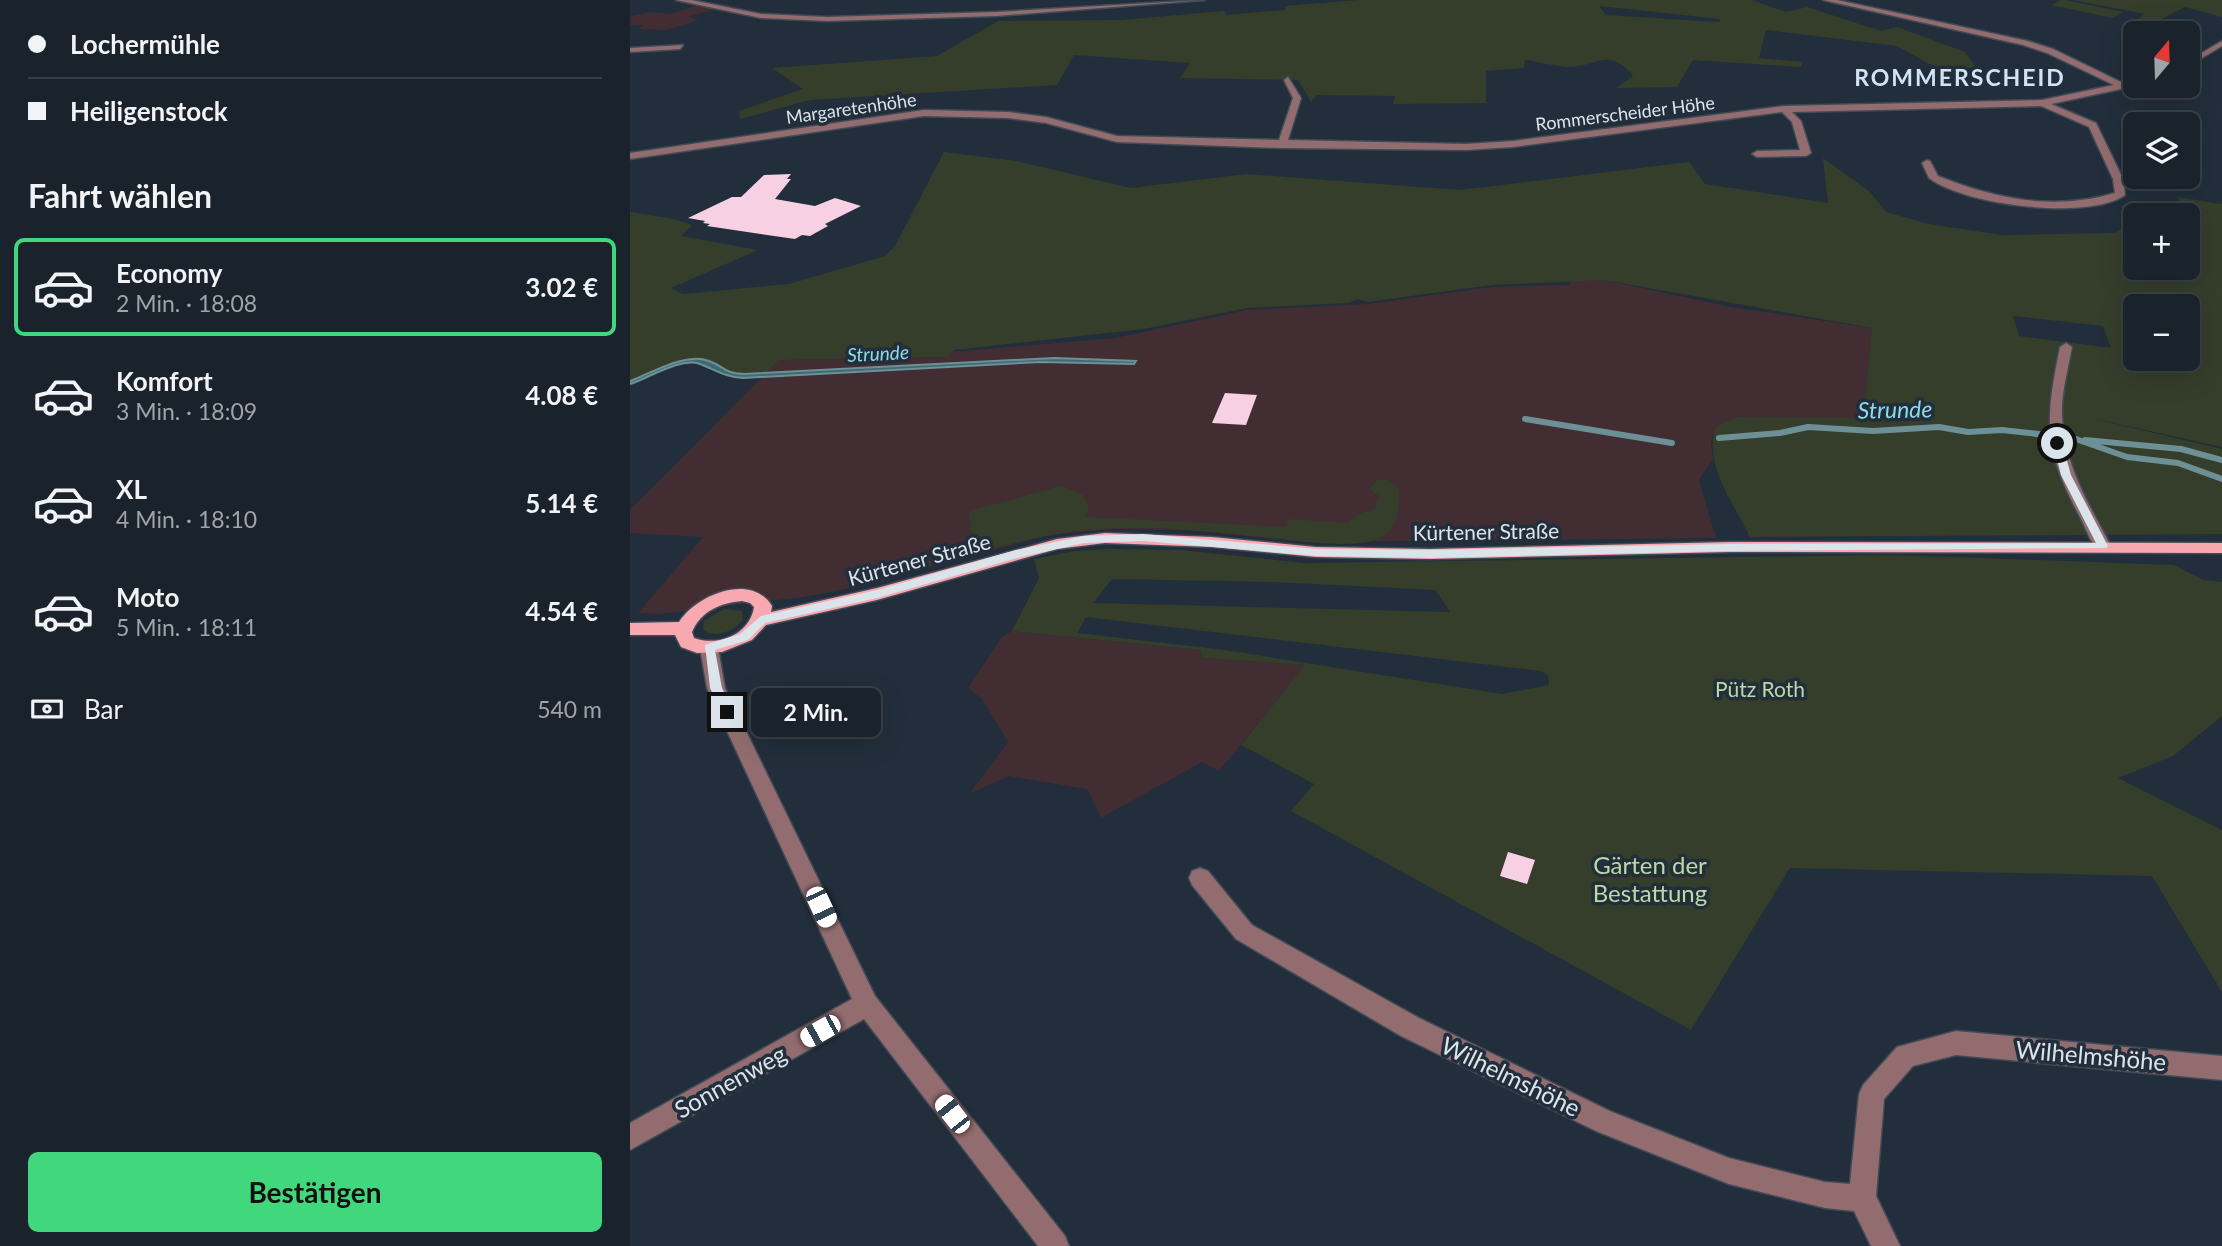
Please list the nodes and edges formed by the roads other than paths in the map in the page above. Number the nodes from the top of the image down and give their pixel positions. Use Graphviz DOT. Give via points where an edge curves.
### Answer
graph roads {
  1 [pos="680,0"];
  2 [pos="1200,0"];
  3 [pos="1827,0"];
  4 [pos="2222,43"];
  5 [pos="680,47"];
  6 [pos="630,50"];
  7 [pos="2200,57"];
  8 [pos="1289,80"];
  9 [pos="2122,85"];
  10 [pos="2042,103"];
  11 [pos="1784,108"];
  12 [pos="1117,139"];
  13 [pos="1282,145"];
  14 [pos="1757,154"];
  15 [pos="630,156"];
  16 [pos="1927,163"];
  17 [pos="2066,347"];
  18 [pos="2103,546"];
  19 [pos="2222,548"];
  20 [pos="761,620"];
  21 [pos="684,628"];
  22 [pos="630,629"];
  23 [pos="709,648"];
  24 [pos="1200,878"];
  25 [pos="867,1004"];
  26 [pos="2222,1068"];
  27 [pos="630,1137"];
  28 [pos="1862,1198"];
  29 [pos="1055,1246"];
  30 [pos="1886,1246"];
  1 -- 2 [label="street" via="761,16 810,19 979,15"];
  3 -- 9 [label="street" via="2025,43"];
  4 -- 7 [label="street"];
  5 -- 6 [label="street"];
  8 -- 13 [label="street" via="1297,99"];
  9 -- 10 [label="street, Rommerscheider Höhe"];
  10 -- 11 [label="street, Rommerscheider Höhe"];
  10 -- 16 [label="street" via="2094,125 2118,179 2120,195 2100,203 2066,206 2007,200 1967,193 1934,178"];
  11 -- 13 [label="street, Rommerscheider Höhe" via="1513,144 1420,148"];
  11 -- 14 [label="street" via="1796,121 1806,153"];
  12 -- 13 [label="street, Rommerscheider Höhe"];
  12 -- 15 [label="street, Margaretenhöhe" via="1046,120 924,113"];
  17 -- 18 [label="street" via="2055,414 2057,443 2066,475"];
  18 -- 19 [label="main road, Kürtener Straße"];
  18 -- 20 [label="main road, Kürtener Straße" via="1430,554 1317,552 1105,538 1043,547 877,594"];
  20 -- 21 [label="main road" via="761,602 738,595 702,608"];
  20 -- 23 [label="main road" via="744,637"];
  21 -- 22 [label="main road"];
  21 -- 23 [label="main road" via="687,642"];
  23 -- 25 [label="street" via="716,688"];
  24 -- 28 [label="street, Wilhelmshöhe" via="1244,932 1434,1039 1605,1122 1729,1171 1825,1195"];
  25 -- 27 [label="street, Sonnenweg"];
  25 -- 29 [label="street"];
  26 -- 28 [label="street, Wilhelmshöhe" via="1956,1043 1906,1056 1872,1094"];
  28 -- 30 [label="street"];
}
